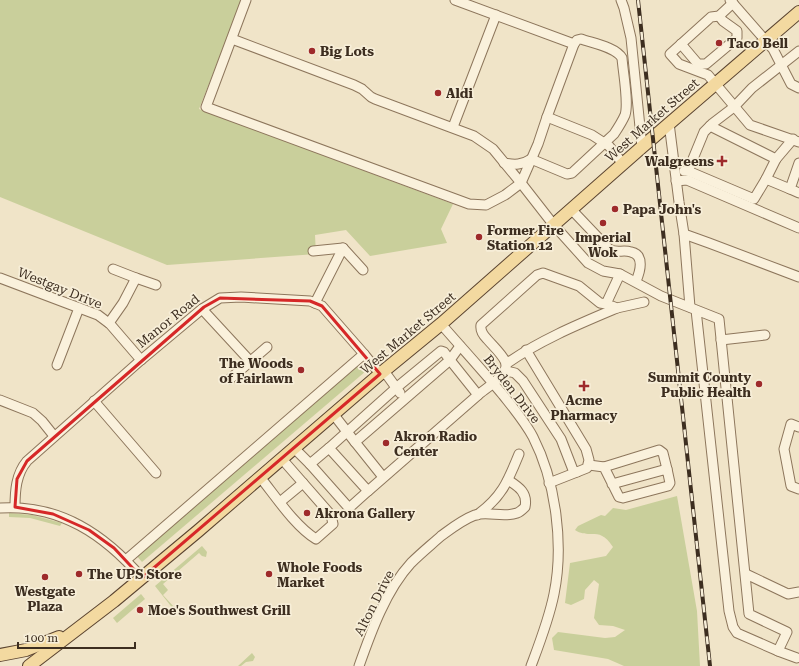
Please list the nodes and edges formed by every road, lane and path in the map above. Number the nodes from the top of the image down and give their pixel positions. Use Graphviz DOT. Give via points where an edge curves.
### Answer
graph roads {
  1 [pos="246,0"];
  2 [pos="455,0"];
  3 [pos="621,0"];
  4 [pos="732,2"];
  5 [pos="798,14"];
  6 [pos="496,15"];
  7 [pos="719,16"];
  8 [pos="232,39"];
  9 [pos="766,40"];
  10 [pos="574,44"];
  11 [pos="681,44"];
  12 [pos="799,51"];
  13 [pos="782,65"];
  14 [pos="715,84"];
  15 [pos="799,88"];
  16 [pos="734,107"];
  17 [pos="547,117"];
  18 [pos="669,123"];
  19 [pos="710,126"];
  20 [pos="453,128"];
  21 [pos="796,140"];
  22 [pos="604,143"];
  23 [pos="642,147"];
  24 [pos="776,158"];
  25 [pos="531,159"];
  26 [pos="504,163"];
  27 [pos="799,163"];
  28 [pos="623,164"];
  29 [pos="675,170"];
  30 [pos="688,171"];
  31 [pos="766,179"];
  32 [pos="676,181"];
  33 [pos="521,182"];
  34 [pos="790,189"];
  35 [pos="799,193"];
  36 [pos="571,209"];
  37 [pos="553,224"];
  38 [pos="799,228"];
  39 [pos="684,234"];
  40 [pos="343,248"];
  41 [pos="313,251"];
  42 [pos="113,269"];
  43 [pos="363,270"];
  44 [pos="620,274"];
  45 [pos="799,277"];
  46 [pos="0,278"];
  47 [pos="136,278"];
  48 [pos="636,281"];
  49 [pos="156,285"];
  50 [pos="644,302"];
  51 [pos="315,303"];
  52 [pos="607,303"];
  53 [pos="79,308"];
  54 [pos="617,308"];
  55 [pos="693,308"];
  56 [pos="202,309"];
  57 [pos="109,323"];
  58 [pos="441,324"];
  59 [pos="765,335"];
  60 [pos="721,340"];
  61 [pos="460,346"];
  62 [pos="267,347"];
  63 [pos="526,350"];
  64 [pos="364,354"];
  65 [pos="141,360"];
  66 [pos="450,360"];
  67 [pos="250,361"];
  68 [pos="57,365"];
  69 [pos="506,367"];
  70 [pos="382,373"];
  71 [pos="230,379"];
  72 [pos="493,384"];
  73 [pos="396,388"];
  74 [pos="478,394"];
  75 [pos="404,398"];
  76 [pos="0,400"];
  77 [pos="94,401"];
  78 [pos="334,415"];
  79 [pos="799,427"];
  80 [pos="347,431"];
  81 [pos="54,436"];
  82 [pos="356,442"];
  83 [pos="294,448"];
  84 [pos="329,448"];
  85 [pos="519,454"];
  86 [pos="282,459"];
  87 [pos="310,464"];
  88 [pos="589,465"];
  89 [pos="604,467"];
  90 [pos="667,468"];
  91 [pos="577,472"];
  92 [pos="156,473"];
  93 [pos="260,477"];
  94 [pos="383,478"];
  95 [pos="508,480"];
  96 [pos="549,482"];
  97 [pos="303,484"];
  98 [pos="612,484"];
  99 [pos="799,489"];
  100 [pos="368,491"];
  101 [pos="280,502"];
  102 [pos="0,508"];
  103 [pos="15,508"];
  104 [pos="476,515"];
  105 [pos="126,560"];
  106 [pos="746,574"];
  107 [pos="142,578"];
  108 [pos="799,592"];
  109 [pos="75,631"];
  110 [pos="778,651"];
  111 [pos="0,655"];
  112 [pos="798,657"];
  113 [pos="29,666"];
  114 [pos="359,666"];
  115 [pos="531,666"];
  1 -- 8 [label="street"];
  2 -- 6 [label="street"];
  3 -- 23 [label="street" via="631,38"];
  4 -- 7 [label="street"];
  4 -- 9 [label="street"];
  5 -- 9 [label="main road, West Market Street"];
  6 -- 10 [label="street"];
  6 -- 20 [label="street"];
  7 -- 11 [label="street" via="711,17"];
  7 -- 11 [label="street" via="737,31 737,38 706,64 698,64"];
  8 -- 20 [label="street" via="354,85 375,99"];
  8 -- 33 [label="street" via="206,107 469,204 486,205 505,195"];
  9 -- 13 [label="street"];
  9 -- 14 [label="main road, West Market Street"];
  10 -- 17 [label="street"];
  10 -- 22 [label="street" via="581,39 614,50 622,58 626,112 618,128"];
  11 -- 14 [label="street" via="670,54 679,64 708,76"];
  12 -- 13 [label="street"];
  13 -- 15 [label="street" via="791,84"];
  13 -- 16 [label="street" via="752,88"];
  14 -- 16 [label="street"];
  14 -- 18 [label="main road, West Market Street"];
  16 -- 19 [label="street"];
  16 -- 21 [label="street" via="750,125"];
  17 -- 22 [label="street" via="592,135"];
  17 -- 25 [label="street"];
  18 -- 23 [label="main road, West Market Street"];
  18 -- 29 [label="street"];
  19 -- 24 [label="street"];
  19 -- 30 [label="street" via="704,132"];
  20 -- 26 [label="street" via="485,143"];
  21 -- 24 [label="street"];
  22 -- 25 [label="street" via="572,173 567,174"];
  22 -- 28 [label="street"];
  23 -- 28 [label="main road, West Market Street"];
  24 -- 31 [label="street"];
  25 -- 26 [label="street" via="524,164"];
  25 -- 33 [label="street"];
  26 -- 33 [label="street"];
  27 -- 34 [label="street"];
  28 -- 36 [label="main road, West Market Street"];
  29 -- 30 [label="street"];
  29 -- 32 [label="street"];
  30 -- 31 [label="street" via="754,199"];
  31 -- 34 [label="street"];
  32 -- 38 [label="street" via="687,180"];
  32 -- 39 [label="street"];
  33 -- 37 [label="street"];
  34 -- 35 [label="street"];
  36 -- 37 [label="main road, West Market Street"];
  36 -- 48 [label="street" via="609,248 615,252 630,251 637,254 640,259 640,272"];
  37 -- 44 [label="street" via="588,263 603,271"];
  37 -- 58 [label="main road, West Market Street"];
  39 -- 45 [label="street"];
  39 -- 55 [label="street"];
  40 -- 41 [label="street"];
  40 -- 43 [label="street"];
  40 -- 51 [label="street"];
  42 -- 47 [label="street"];
  44 -- 48 [label="street"];
  44 -- 52 [label="street"];
  46 -- 53 [label="street, Westgay Drive"];
  47 -- 49 [label="street"];
  47 -- 57 [label="street"];
  48 -- 55 [label="street" via="661,296"];
  50 -- 54 [label="street"];
  51 -- 56 [label="street, Manor Road" via="241,297 220,298"];
  51 -- 64 [label="street" via="322,306"];
  52 -- 54 [label="street"];
  52 -- 69 [label="street" via="600,302 579,286 541,273 481,325 481,331 505,360"];
  53 -- 57 [label="street, Westgay Drive" via="98,315"];
  53 -- 68 [label="street"];
  54 -- 63 [label="street"];
  55 -- 60 [label="street" via="719,319"];
  55 -- 110 [label="street" via="728,611 737,632"];
  56 -- 65 [label="street, Manor Road"];
  56 -- 67 [label="street"];
  57 -- 65 [label="street, Westgay Drive"];
  58 -- 61 [label="street, Bryden Drive"];
  58 -- 70 [label="main road, West Market Street"];
  59 -- 60 [label="street"];
  60 -- 106 [label="street"];
  61 -- 66 [label="street"];
  61 -- 72 [label="street, Bryden Drive"];
  62 -- 67 [label="street"];
  63 -- 69 [label="street"];
  63 -- 88 [label="street" via="586,449"];
  64 -- 70 [label="street"];
  64 -- 105 [label="street"];
  65 -- 77 [label="street, Manor Road"];
  66 -- 73 [label="street" via="441,351"];
  66 -- 74 [label="street"];
  66 -- 75 [label="street"];
  67 -- 71 [label="street"];
  69 -- 72 [label="street"];
  69 -- 91 [label="street" via="519,375 561,439 571,467"];
  70 -- 73 [label="street"];
  70 -- 78 [label="main road, West Market Street"];
  72 -- 74 [label="street"];
  72 -- 96 [label="street, Bryden Drive" via="533,436"];
  73 -- 75 [label="street"];
  73 -- 80 [label="street"];
  74 -- 94 [label="street"];
  75 -- 82 [label="street"];
  76 -- 81 [label="street" via="33,413"];
  77 -- 81 [label="street, Manor Road"];
  77 -- 92 [label="street"];
  78 -- 80 [label="street"];
  78 -- 83 [label="main road, West Market Street"];
  79 -- 99 [label="street" via="791,424 784,449 791,486"];
  80 -- 82 [label="street"];
  80 -- 84 [label="street"];
  81 -- 103 [label="street, Manor Road" via="23,466 17,479"];
  82 -- 94 [label="street"];
  83 -- 86 [label="main road, West Market Street"];
  83 -- 87 [label="street"];
  84 -- 87 [label="street"];
  84 -- 100 [label="street"];
  85 -- 95 [label="street"];
  86 -- 93 [label="main road, West Market Street"];
  86 -- 97 [label="street"];
  87 -- 100 [label="street" via="349,508"];
  88 -- 89 [label="street"];
  88 -- 91 [label="street"];
  89 -- 90 [label="street" via="659,450 664,453"];
  89 -- 98 [label="street"];
  90 -- 98 [label="street"];
  90 -- 98 [label="street" via="670,483 668,486 626,498 619,497"];
  91 -- 96 [label="street"];
  93 -- 101 [label="street"];
  93 -- 107 [label="main road, West Market Street"];
  94 -- 100 [label="street"];
  95 -- 104 [label="street, Alton Drive" via="489,506"];
  95 -- 104 [label="street, Alton Drive" via="522,489 525,507 517,513"];
  96 -- 115 [label="street, Bryden Drive" via="556,511 558,563 547,624"];
  97 -- 101 [label="street"];
  97 -- 101 [label="street" via="331,515 333,524 316,539 304,530"];
  102 -- 103 [label="street"];
  103 -- 105 [label="street" via="53,514 76,524 98,536"];
  104 -- 114 [label="street, Alton Drive" via="447,532 411,564 398,580 375,624"];
  105 -- 107 [label="street"];
  106 -- 108 [label="street" via="788,594"];
  106 -- 110 [label="street" via="749,614 787,632"];
  107 -- 109 [label="main road, West Market Street"];
  109 -- 111 [label="main road" via="26,650"];
  109 -- 113 [label="main road, West Market Street"];
  110 -- 112 [label="street"];
}
